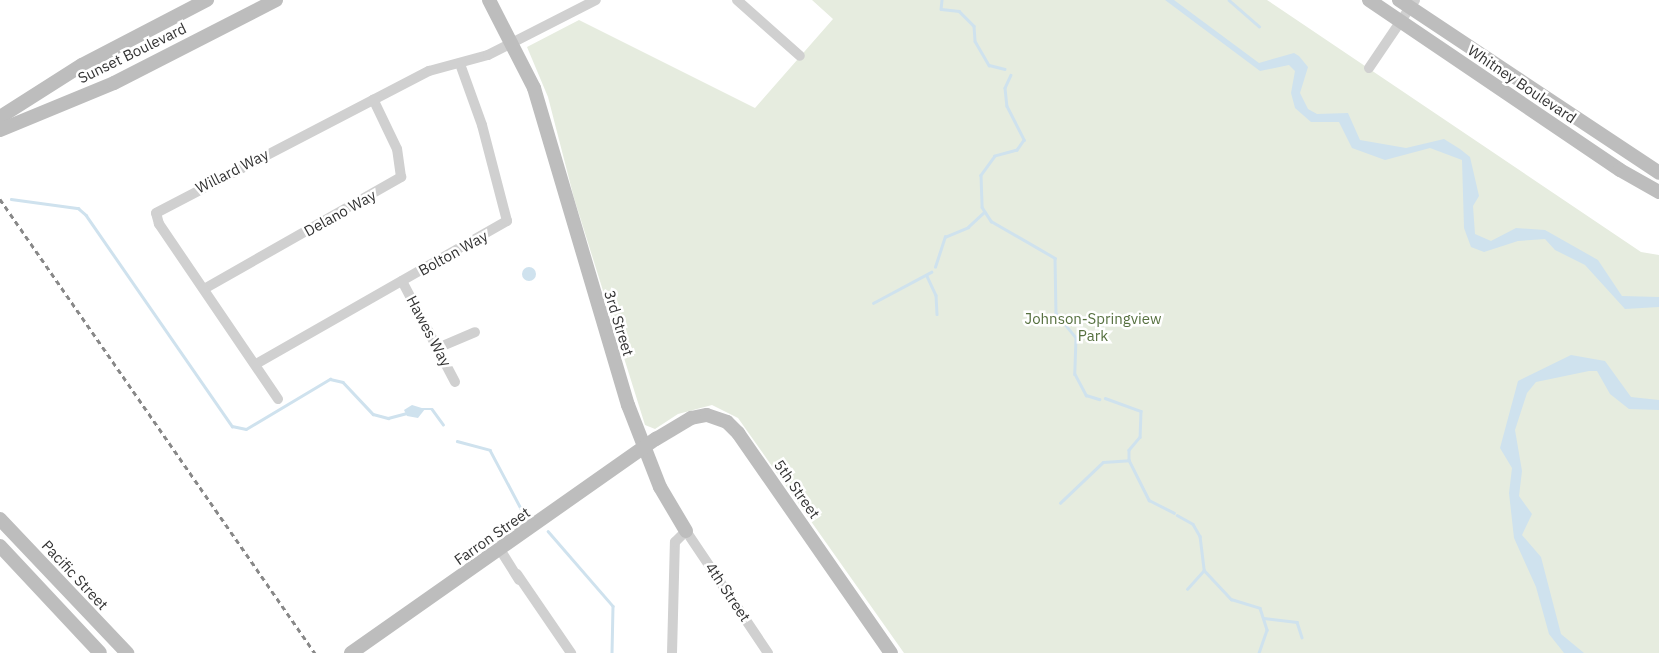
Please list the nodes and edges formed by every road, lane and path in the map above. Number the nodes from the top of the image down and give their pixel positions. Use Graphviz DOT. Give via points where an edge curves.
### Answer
graph roads {
  1 [pos="207,0"];
  2 [pos="276,0"];
  3 [pos="489,0"];
  4 [pos="596,0"];
  5 [pos="737,0"];
  6 [pos="1369,0"];
  7 [pos="1408,2"];
  8 [pos="1400,22"];
  9 [pos="512,43"];
  10 [pos="800,56"];
  11 [pos="460,64"];
  12 [pos="1369,68"];
  13 [pos="373,99"];
  14 [pos="0,117"];
  15 [pos="0,130"];
  16 [pos="1659,173"];
  17 [pos="1659,192"];
  18 [pos="402,281"];
  19 [pos="204,289"];
  20 [pos="475,332"];
  21 [pos="440,347"];
  22 [pos="256,364"];
  23 [pos="455,382"];
  24 [pos="278,399"];
  25 [pos="644,448"];
  26 [pos="0,519"];
  27 [pos="686,531"];
  28 [pos="0,546"];
  29 [pos="501,550"];
  30 [pos="356,651"];
  31 [pos="100,653"];
  32 [pos="127,653"];
  33 [pos="341,653"];
  34 [pos="571,653"];
  35 [pos="672,653"];
  36 [pos="768,653"];
  37 [pos="892,653"];
  1 -- 14 [label="street, Sunset Boulevard" via="82,65"];
  2 -- 15 [label="street, Sunset Boulevard" via="114,83"];
  3 -- 9 [label="street, 3rd Street"];
  4 -- 9 [label="street, Willard Way"];
  5 -- 10 [label="street"];
  6 -- 8 [label="street, Whitney Boulevard"];
  7 -- 8 [label="street"];
  7 -- 16 [label="street, Whitney Boulevard"];
  8 -- 12 [label="street"];
  8 -- 17 [label="street, Whitney Boulevard" via="1620,170"];
  9 -- 11 [label="street, Willard Way"];
  9 -- 25 [label="street, 3rd Street" via="538,98 608,346"];
  11 -- 13 [label="street, Willard Way" via="429,71"];
  11 -- 18 [label="street, Bolton Way" via="482,125 507,221"];
  13 -- 19 [label="street, Delano Way" via="398,149 401,177"];
  13 -- 19 [label="street, Willard Way" via="156,213 159,224"];
  18 -- 21 [label="street, Hawes Way"];
  18 -- 22 [label="street, Bolton Way"];
  19 -- 22 [label="street, Willard Way"];
  20 -- 21 [label="street"];
  21 -- 23 [label="street, Hawes Way"];
  22 -- 24 [label="street, Willard Way"];
  25 -- 27 [label="street, 3rd Street" via="666,500"];
  25 -- 29 [label="street, Farron Street"];
  25 -- 37 [label="street, 5th Street" via="692,418 708,415 727,422"];
  26 -- 32 [label="street, Pacific Street"];
  27 -- 35 [label="street" via="675,542"];
  27 -- 36 [label="street, 4th Street"];
  28 -- 31 [label="street"];
  29 -- 30 [label="street, Farron Street"];
  29 -- 34 [label="street"];
  30 -- 33 [label="street, Farron Street"];
}
